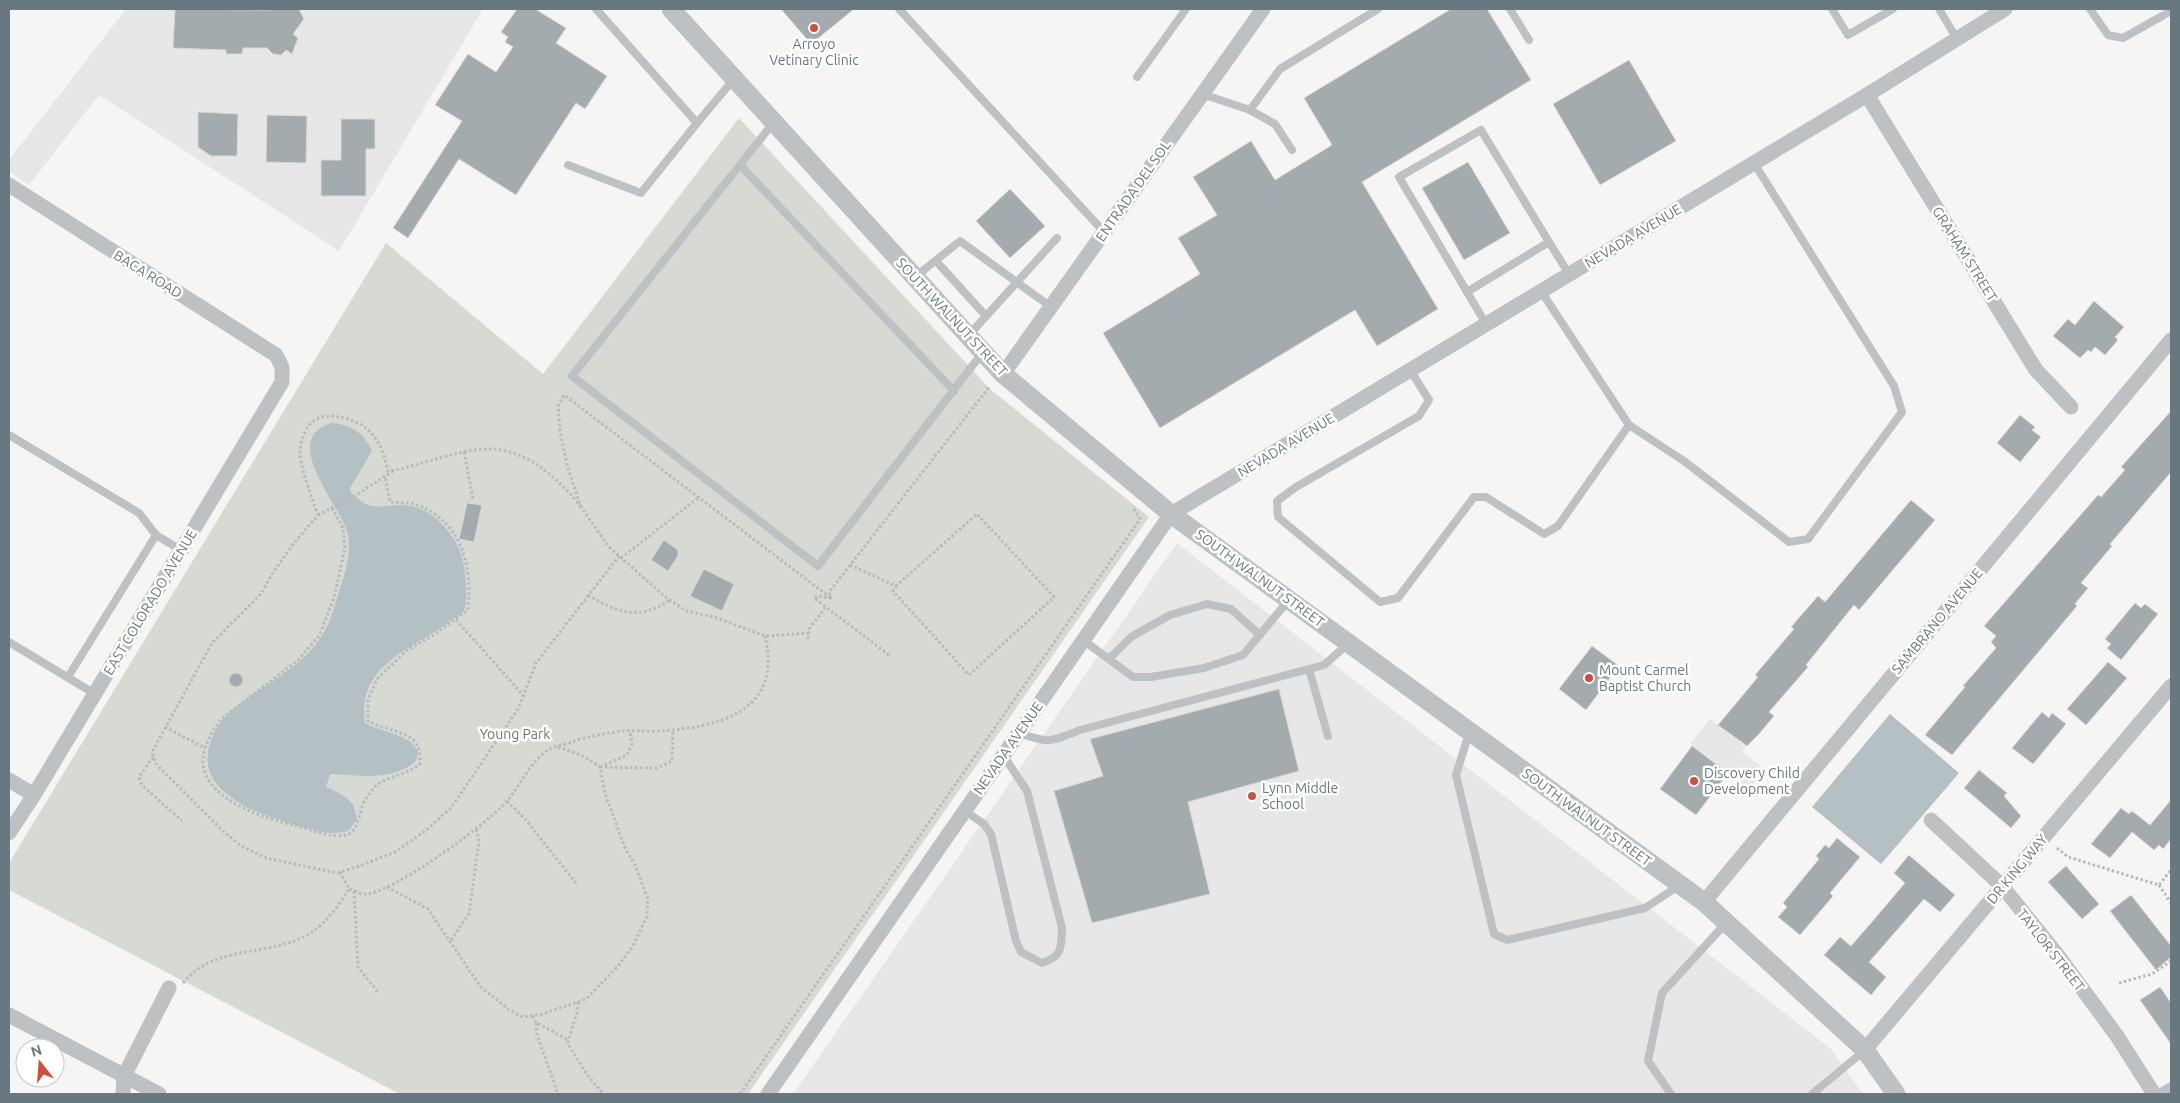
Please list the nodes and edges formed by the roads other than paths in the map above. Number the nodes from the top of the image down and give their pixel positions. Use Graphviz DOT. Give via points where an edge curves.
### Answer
graph roads {
  1 [pos="596,9"];
  2 [pos="671,9"];
  3 [pos="899,9"];
  4 [pos="1186,9"];
  5 [pos="1263,9"];
  6 [pos="1378,9"];
  7 [pos="1510,9"];
  8 [pos="1832,9"];
  9 [pos="1893,9"];
  10 [pos="1939,9"];
  11 [pos="2005,9"];
  12 [pos="2090,9"];
  13 [pos="2171,11"];
  14 [pos="1957,39"];
  15 [pos="1529,40"];
  16 [pos="1137,77"];
  17 [pos="734,79"];
  18 [pos="1202,94"];
  19 [pos="1867,95"];
  20 [pos="1250,110"];
  21 [pos="774,122"];
  22 [pos="697,123"];
  23 [pos="1292,150"];
  24 [pos="1754,163"];
  25 [pos="568,165"];
  26 [pos="740,165"];
  27 [pos="9,185"];
  28 [pos="1104,232"];
  29 [pos="1057,238"];
  30 [pos="1549,242"];
  31 [pos="936,261"];
  32 [pos="1569,274"];
  33 [pos="915,277"];
  34 [pos="1017,282"];
  35 [pos="1541,291"];
  36 [pos="1467,292"];
  37 [pos="1051,307"];
  38 [pos="986,316"];
  39 [pos="1486,324"];
  40 [pos="968,336"];
  41 [pos="2171,340"];
  42 [pos="983,352"];
  43 [pos="282,367"];
  44 [pos="1410,370"];
  45 [pos="1002,373"];
  46 [pos="954,390"];
  47 [pos="2071,406"];
  48 [pos="1630,425"];
  49 [pos="9,435"];
  50 [pos="1171,514"];
  51 [pos="156,535"];
  52 [pos="181,550"];
  53 [pos="1289,600"];
  54 [pos="1260,635"];
  55 [pos="1083,640"];
  56 [pos="9,642"];
  57 [pos="1349,643"];
  58 [pos="1109,659"];
  59 [pos="1309,669"];
  60 [pos="68,677"];
  61 [pos="2171,686"];
  62 [pos="94,694"];
  63 [pos="1470,731"];
  64 [pos="1019,733"];
  65 [pos="1328,736"];
  66 [pos="1004,755"];
  67 [pos="9,780"];
  68 [pos="34,795"];
  69 [pos="965,811"];
  70 [pos="1931,820"];
  71 [pos="9,833"];
  72 [pos="1680,885"];
  73 [pos="2002,886"];
  74 [pos="1704,902"];
  75 [pos="1726,922"];
  76 [pos="169,988"];
  77 [pos="9,1016"];
  78 [pos="1864,1051"];
  79 [pos="124,1076"];
  80 [pos="2171,1090"];
  81 [pos="123,1094"];
  82 [pos="159,1094"];
  83 [pos="768,1094"];
  84 [pos="1671,1094"];
  85 [pos="1812,1094"];
  86 [pos="1896,1094"];
  87 [pos="2154,1094"];
  88 [pos="2164,1094"];
  1 -- 22 [label="lane"];
  2 -- 17 [label="street, SOUTH WALNUT STREET"];
  3 -- 28 [label="lane"];
  4 -- 16 [label="lane"];
  5 -- 18 [label="street, ENTRADA DEL SOL"];
  6 -- 20 [label="lane" via="1280,69"];
  7 -- 15 [label="lane"];
  8 -- 9 [label="lane" via="1848,35"];
  10 -- 14 [label="lane"];
  11 -- 14 [label="street, NEVADA AVENUE"];
  12 -- 13 [label="lane" via="2108,35 2123,38"];
  14 -- 19 [label="street, NEVADA AVENUE"];
  17 -- 21 [label="street, SOUTH WALNUT STREET"];
  17 -- 22 [label="lane"];
  18 -- 20 [label="lane"];
  18 -- 28 [label="street, ENTRADA DEL SOL"];
  19 -- 24 [label="street, NEVADA AVENUE"];
  19 -- 47 [label="street, GRAHAM STREET" via="2036,370"];
  20 -- 23 [label="lane" via="1275,124"];
  21 -- 26 [label="lane"];
  21 -- 33 [label="street, SOUTH WALNUT STREET"];
  22 -- 25 [label="lane" via="641,193"];
  24 -- 32 [label="street, NEVADA AVENUE"];
  24 -- 48 [label="lane" via="1894,386 1902,412 1808,539 1789,542 1684,461"];
  26 -- 46 [label="lane"];
  26 -- 46 [label="lane" via="572,376 818,566"];
  27 -- 43 [label="street, BACA ROAD" via="276,355"];
  28 -- 37 [label="street, ENTRADA DEL SOL"];
  29 -- 34 [label="lane"];
  30 -- 32 [label="lane"];
  30 -- 36 [label="lane"];
  30 -- 36 [label="lane" via="1481,130 1399,177"];
  31 -- 33 [label="lane"];
  31 -- 34 [label="lane" via="960,242"];
  31 -- 38 [label="lane"];
  32 -- 35 [label="street, NEVADA AVENUE"];
  33 -- 40 [label="street, SOUTH WALNUT STREET"];
  34 -- 37 [label="lane"];
  34 -- 38 [label="lane"];
  35 -- 39 [label="street, NEVADA AVENUE"];
  35 -- 48 [label="lane"];
  36 -- 39 [label="lane"];
  37 -- 45 [label="street, ENTRADA DEL SOL"];
  38 -- 40 [label="lane"];
  39 -- 44 [label="street, NEVADA AVENUE"];
  40 -- 42 [label="street, SOUTH WALNUT STREET"];
  41 -- 74 [label="street, SAMBRANO AVENUE"];
  42 -- 45 [label="street, SOUTH WALNUT STREET"];
  42 -- 46 [label="lane"];
  43 -- 52 [label="street, EAST COLORADO AVENUE" via="282,382"];
  44 -- 48 [label="lane" via="1430,400 1419,416 1296,487 1278,501 1278,517 1380,602 1398,598 1474,497 1486,496 1544,534 1558,526"];
  44 -- 50 [label="street, NEVADA AVENUE"];
  45 -- 50 [label="street, SOUTH WALNUT STREET"];
  49 -- 51 [label="lane" via="139,513"];
  50 -- 53 [label="street, SOUTH WALNUT STREET"];
  50 -- 55 [label="street, NEVADA AVENUE"];
  51 -- 52 [label="lane"];
  51 -- 60 [label="lane"];
  52 -- 62 [label="street, EAST COLORADO AVENUE"];
  53 -- 54 [label="lane"];
  53 -- 57 [label="street, SOUTH WALNUT STREET"];
  54 -- 58 [label="lane" via="1243,655 1204,668 1151,677 1132,677"];
  54 -- 58 [label="lane" via="1231,609 1207,604 1170,615 1131,637"];
  55 -- 58 [label="lane"];
  55 -- 64 [label="street, NEVADA AVENUE"];
  56 -- 60 [label="lane"];
  57 -- 59 [label="lane" via="1324,665"];
  57 -- 63 [label="street, SOUTH WALNUT STREET"];
  59 -- 64 [label="lane" via="1080,730 1056,740 1042,742"];
  59 -- 65 [label="lane"];
  60 -- 62 [label="lane"];
  61 -- 73 [label="street, DR KING WAY"];
  62 -- 68 [label="street, EAST COLORADO AVENUE"];
  63 -- 72 [label="street, SOUTH WALNUT STREET"];
  63 -- 72 [label="lane" via="1456,775 1494,934 1507,940 1645,908"];
  64 -- 66 [label="street, NEVADA AVENUE"];
  66 -- 69 [label="street, NEVADA AVENUE"];
  66 -- 69 [label="lane" via="1027,791 1062,928 1060,950 1055,958 1042,963 1021,952 991,834 984,824"];
  67 -- 68 [label="street"];
  68 -- 71 [label="street, EAST COLORADO AVENUE"];
  69 -- 83 [label="street, NEVADA AVENUE"];
  70 -- 73 [label="street, TAYLOR STREET"];
  72 -- 74 [label="street, SOUTH WALNUT STREET"];
  73 -- 78 [label="street, DR KING WAY"];
  73 -- 87 [label="street, TAYLOR STREET" via="2112,1028"];
  74 -- 75 [label="street, SOUTH WALNUT STREET"];
  75 -- 78 [label="street, SOUTH WALNUT STREET"];
  75 -- 84 [label="lane" via="1662,994 1648,1061"];
  76 -- 79 [label="street"];
  77 -- 79 [label="street"];
  78 -- 85 [label="lane"];
  78 -- 86 [label="street, SOUTH WALNUT STREET"];
  79 -- 81 [label="street"];
  79 -- 82 [label="street"];
  80 -- 88 [label="street"];
}
